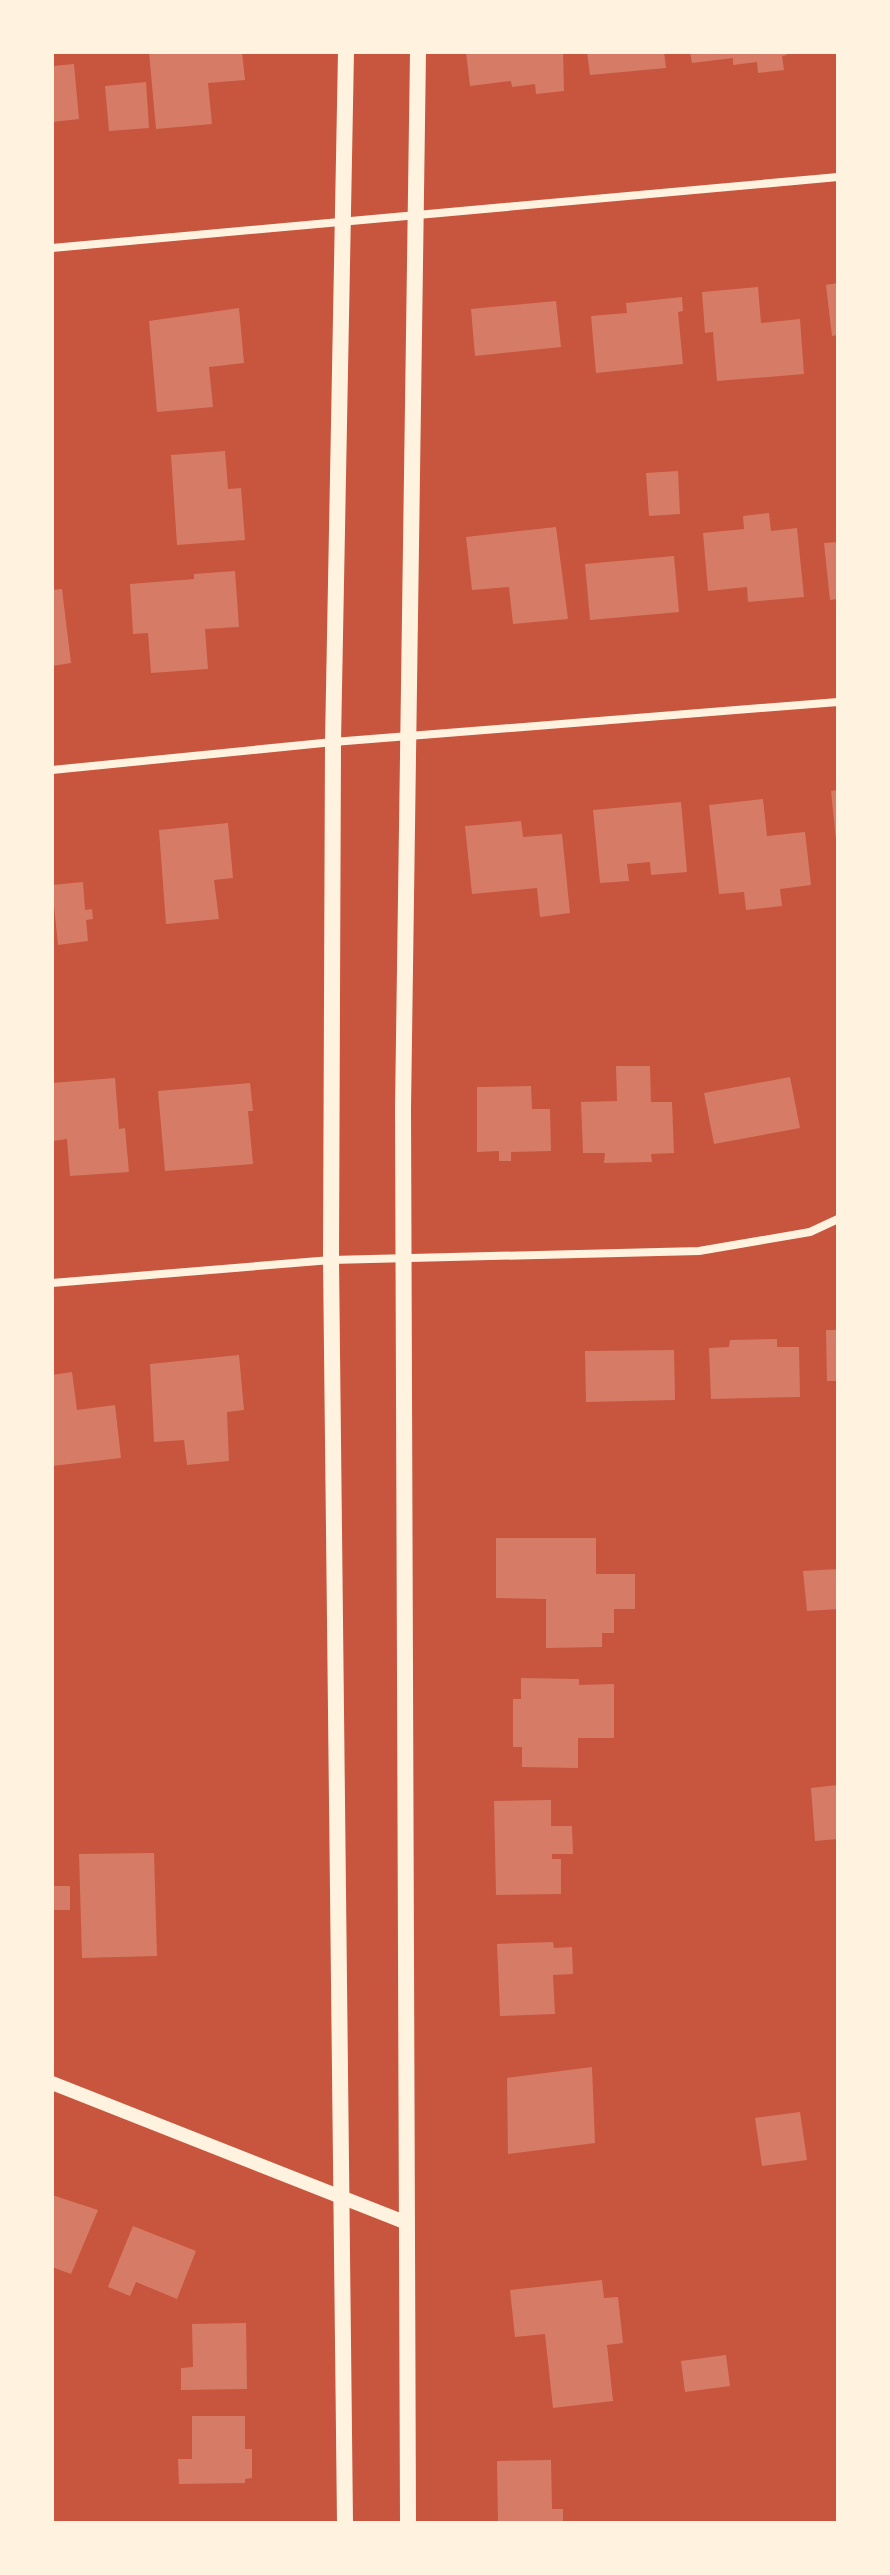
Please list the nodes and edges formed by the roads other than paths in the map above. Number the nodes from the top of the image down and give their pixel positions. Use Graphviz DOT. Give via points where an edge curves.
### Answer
graph roads {
  1 [pos="346,52"];
  2 [pos="418,52"];
  3 [pos="838,177"];
  4 [pos="414,217"];
  5 [pos="343,224"];
  6 [pos="52,248"];
  7 [pos="838,702"];
  8 [pos="406,736"];
  9 [pos="333,742"];
  10 [pos="52,770"];
  11 [pos="838,1219"];
  12 [pos="403,1258"];
  13 [pos="331,1260"];
  14 [pos="52,1283"];
  15 [pos="52,2083"];
  16 [pos="342,2197"];
  17 [pos="407,2223"];
  18 [pos="345,2523"];
  19 [pos="408,2523"];
  1 -- 5 [label="main road"];
  2 -- 4 [label="main road"];
  3 -- 4 [label="street"];
  4 -- 5 [label="street"];
  4 -- 8 [label="main road"];
  5 -- 6 [label="street"];
  5 -- 9 [label="main road"];
  7 -- 8 [label="street"];
  8 -- 9 [label="street"];
  8 -- 12 [label="main road"];
  9 -- 10 [label="street"];
  9 -- 13 [label="main road"];
  11 -- 12 [label="street" via="810,1232 699,1251"];
  12 -- 13 [label="street"];
  12 -- 17 [label="main road"];
  13 -- 14 [label="street"];
  13 -- 16 [label="main road"];
  15 -- 16 [label="street"];
  16 -- 17 [label="street"];
  16 -- 18 [label="main road"];
  17 -- 19 [label="main road"];
}
